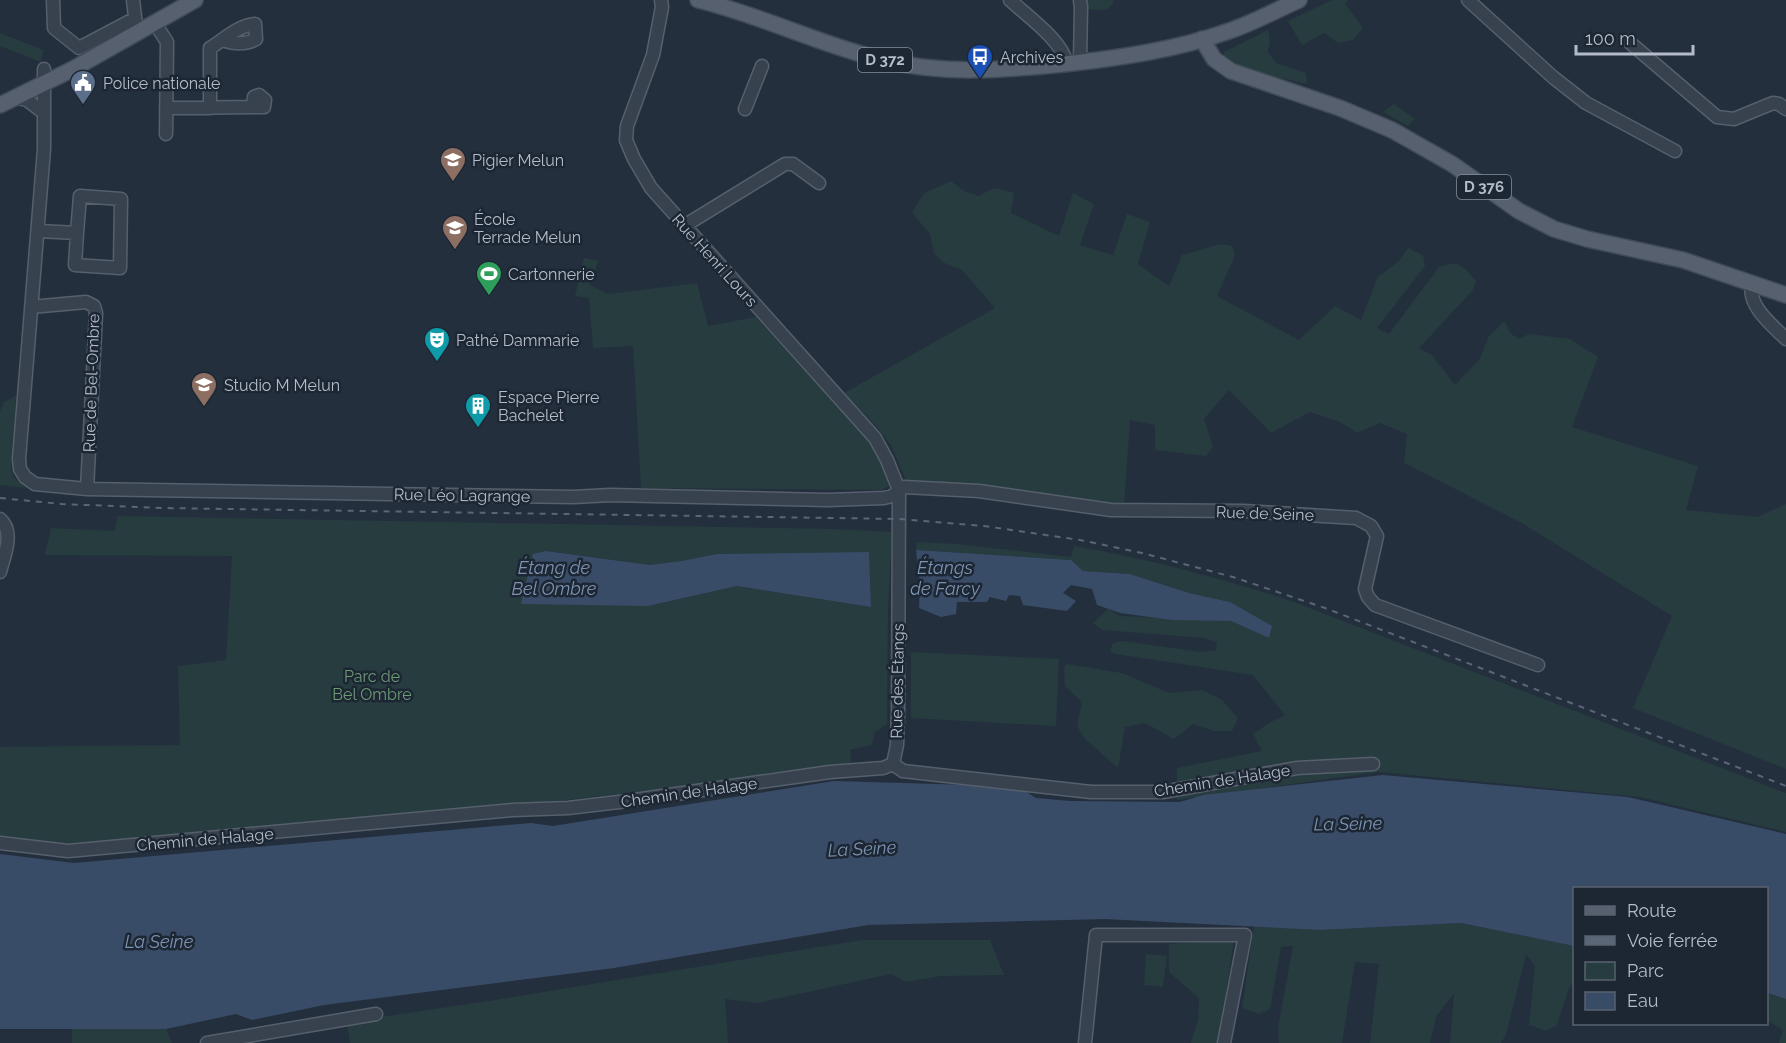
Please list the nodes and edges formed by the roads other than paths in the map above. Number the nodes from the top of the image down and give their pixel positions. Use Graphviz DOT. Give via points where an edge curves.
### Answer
graph roads {
  1 [pos="53,0"];
  2 [pos="133,0"];
  3 [pos="195,0"];
  4 [pos="661,0"];
  5 [pos="698,0"];
  6 [pos="1010,0"];
  7 [pos="1080,0"];
  8 [pos="1299,0"];
  9 [pos="1468,0"];
  10 [pos="154,22"];
  11 [pos="136,26"];
  12 [pos="1202,39"];
  13 [pos="223,40"];
  14 [pos="1628,41"];
  15 [pos="1073,63"];
  16 [pos="762,66"];
  17 [pos="44,76"];
  18 [pos="17,98"];
  19 [pos="0,105"];
  20 [pos="254,107"];
  21 [pos="166,108"];
  22 [pos="210,108"];
  23 [pos="745,109"];
  24 [pos="1786,110"];
  25 [pos="44,113"];
  26 [pos="166,134"];
  27 [pos="1675,150"];
  28 [pos="819,183"];
  29 [pos="684,226"];
  30 [pos="39,231"];
  31 [pos="76,232"];
  32 [pos="1752,284"];
  33 [pos="1786,295"];
  34 [pos="31,307"];
  35 [pos="1786,339"];
  36 [pos="87,489"];
  37 [pos="899,490"];
  38 [pos="0,519"];
  39 [pos="0,572"];
  40 [pos="1538,665"];
  41 [pos="893,764"];
  42 [pos="1373,764"];
  43 [pos="0,843"];
  44 [pos="376,1014"];
  45 [pos="207,1043"];
  46 [pos="1085,1043"];
  47 [pos="1224,1043"];
  1 -- 11 [label="street" via="54,28 80,48"];
  2 -- 11 [label="street"];
  3 -- 10 [label="main road"];
  4 -- 29 [label="street, Rue Henri Lours" via="653,55 627,126 626,140 651,188"];
  5 -- 15 [label="main road, D 372" via="748,13 868,56 920,67 975,70"];
  6 -- 15 [label="street"];
  7 -- 15 [label="street"];
  8 -- 12 [label="main road, D 372"];
  9 -- 27 [label="street" via="1586,103"];
  10 -- 11 [label="main road"];
  10 -- 21 [label="street" via="166,42"];
  11 -- 17 [label="main road"];
  12 -- 15 [label="main road, D 372"];
  12 -- 32 [label="main road, D 376" via="1214,59 1231,71 1392,130 1554,229 1683,260"];
  13 -- 22 [label="street" via="210,48"];
  14 -- 24 [label="street" via="1717,117 1734,119 1773,103"];
  16 -- 23 [label="street"];
  17 -- 18 [label="main road"];
  17 -- 25 [label="street"];
  18 -- 19 [label="main road"];
  18 -- 25 [label="street" via="27,100"];
  20 -- 22 [label="street"];
  21 -- 22 [label="street"];
  21 -- 26 [label="street"];
  25 -- 30 [label="street"];
  28 -- 29 [label="street" via="793,164 785,164"];
  29 -- 37 [label="street, Rue Henri Lours" via="875,438"];
  30 -- 31 [label="street"];
  30 -- 34 [label="street"];
  31 -- 31 [label="street" via="75,265 120,268 122,199 80,196"];
  32 -- 33 [label="main road, D 376"];
  32 -- 35 [label="street" via="1757,308"];
  34 -- 36 [label="street, Rue Léo Lagrange" via="20,469 35,484"];
  34 -- 36 [label="street, Rue de Bel-Ombre" via="86,302 94,306"];
  36 -- 37 [label="street, Rue Léo Lagrange" via="827,500 884,498"];
  37 -- 40 [label="street, Rue de Seine" via="904,487 979,491 1111,510 1244,511 1356,518 1371,526 1377,536 1365,589 1375,605"];
  37 -- 41 [label="street, Rue des Étangs" via="897,745"];
  38 -- 39 [label="street" via="8,532"];
  41 -- 42 [label="street, Chemin de Halage" via="903,771 1091,792 1163,792 1297,768"];
  41 -- 43 [label="street, Chemin de Halage" via="568,808 69,851"];
  44 -- 45 [label="street"];
  46 -- 47 [label="street" via="1096,935 1245,935"];
}
